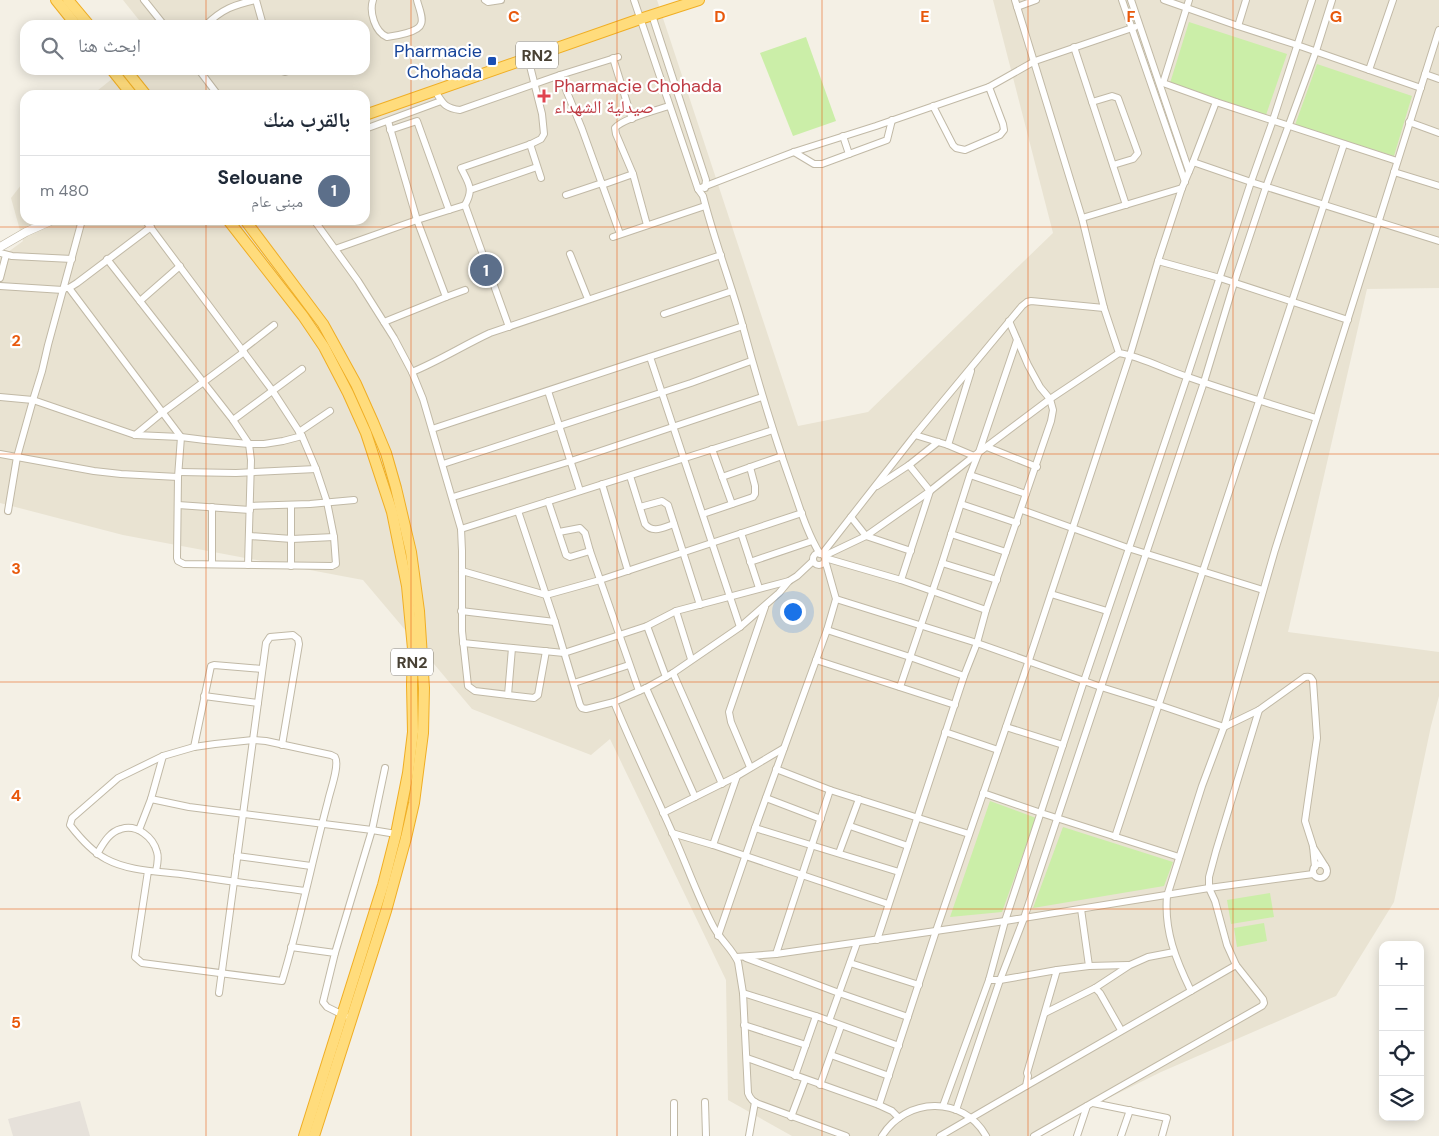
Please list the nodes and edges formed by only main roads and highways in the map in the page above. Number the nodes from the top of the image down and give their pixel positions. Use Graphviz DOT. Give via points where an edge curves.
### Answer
graph roads {
  1 [pos="56,0"];
  2 [pos="68,0"];
  3 [pos="699,0"];
  4 [pos="72,20"];
  5 [pos="85,20"];
  6 [pos="116,75"];
  7 [pos="130,75"];
  8 [pos="128,90"];
  9 [pos="142,90"];
  10 [pos="370,114"];
  11 [pos="232,225"];
  12 [pos="249,225"];
  13 [pos="347,1017"];
  14 [pos="304,1136"];
  15 [pos="314,1136"];
  1 -- 4 [label="highway"];
  2 -- 5 [label="highway"];
  3 -- 10 [label="highway, RN2"];
  6 -- 8 [label="highway"];
  7 -- 9 [label="highway"];
  11 -- 13 [label="highway, RN2" via="303,316 334,365 366,433 392,512 407,586 413,649 413,732 408,773 396,834"];
  12 -- 13 [label="highway, RN2" via="323,324 356,384 396,488 416,579 424,688 423,732 414,803 386,911"];
  13 -- 14 [label="highway, RN2"];
  13 -- 15 [label="highway, RN2"];
}
